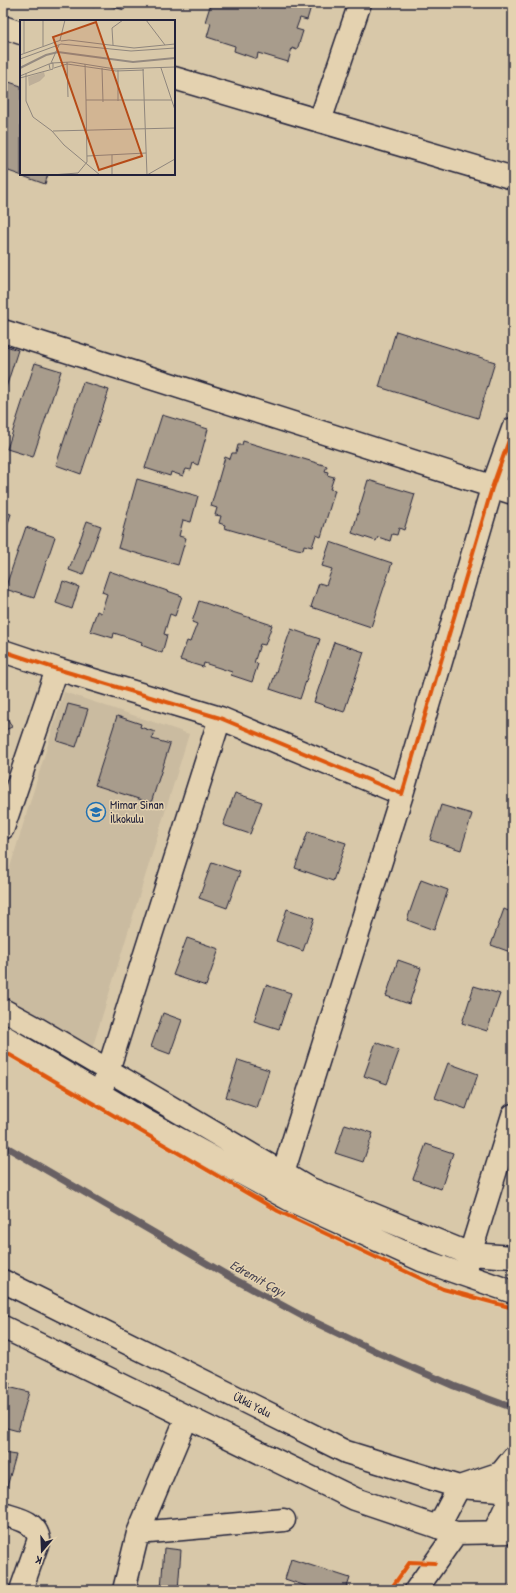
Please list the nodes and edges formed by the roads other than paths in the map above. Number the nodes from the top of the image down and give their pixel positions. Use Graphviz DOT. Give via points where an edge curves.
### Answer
graph roads {
  1 [pos="360,3"];
  2 [pos="3,27"];
  3 [pos="20,33"];
  4 [pos="175,78"];
  5 [pos="320,121"];
  6 [pos="513,178"];
  7 [pos="3,331"];
  8 [pos="513,429"];
  9 [pos="503,491"];
  10 [pos="3,651"];
  11 [pos="56,669"];
  12 [pos="220,718"];
  13 [pos="402,794"];
  14 [pos="3,828"];
  15 [pos="3,1010"];
  16 [pos="3,1036"];
  17 [pos="108,1070"];
  18 [pos="101,1094"];
  19 [pos="513,1115"];
  20 [pos="280,1183"];
  21 [pos="470,1254"];
  22 [pos="513,1257"];
  23 [pos="464,1276"];
  24 [pos="3,1280"];
  25 [pos="513,1292"];
  26 [pos="3,1327"];
  27 [pos="187,1417"];
  28 [pos="511,1481"];
  29 [pos="459,1487"];
  30 [pos="3,1514"];
  31 [pos="284,1520"];
  32 [pos="447,1530"];
  33 [pos="503,1532"];
  34 [pos="138,1533"];
  35 [pos="21,1590"];
  36 [pos="124,1590"];
  37 [pos="416,1590"];
  1 -- 5 [label="street"];
  2 -- 3 [label="street"];
  4 -- 5 [label="street"];
  5 -- 6 [label="street"];
  7 -- 9 [label="street"];
  8 -- 9 [label="street"];
  9 -- 13 [label="street"];
  10 -- 11 [label="street"];
  11 -- 12 [label="street"];
  11 -- 14 [label="street"];
  12 -- 13 [label="street"];
  12 -- 17 [label="street"];
  13 -- 20 [label="street"];
  15 -- 17 [label="street"];
  16 -- 18 [label="street"];
  17 -- 18 [label="street"];
  17 -- 20 [label="street"];
  18 -- 20 [label="street"];
  19 -- 21 [label="street"];
  20 -- 21 [label="street" via="308,1188"];
  20 -- 23 [label="street" via="294,1202 421,1260"];
  21 -- 22 [label="street"];
  21 -- 23 [label="street"];
  23 -- 25 [label="street"];
  24 -- 29 [label="street, Ülkü Yolu" via="346,1452"];
  26 -- 27 [label="street"];
  27 -- 32 [label="street" via="355,1499"];
  27 -- 34 [label="street"];
  28 -- 29 [label="street, Ülkü Yolu"];
  28 -- 33 [label="street"];
  29 -- 32 [label="street"];
  30 -- 35 [label="street" via="30,1523 38,1531 38,1546"];
  31 -- 34 [label="street"];
  32 -- 33 [label="street"];
  32 -- 37 [label="street"];
  34 -- 36 [label="street"];
}
